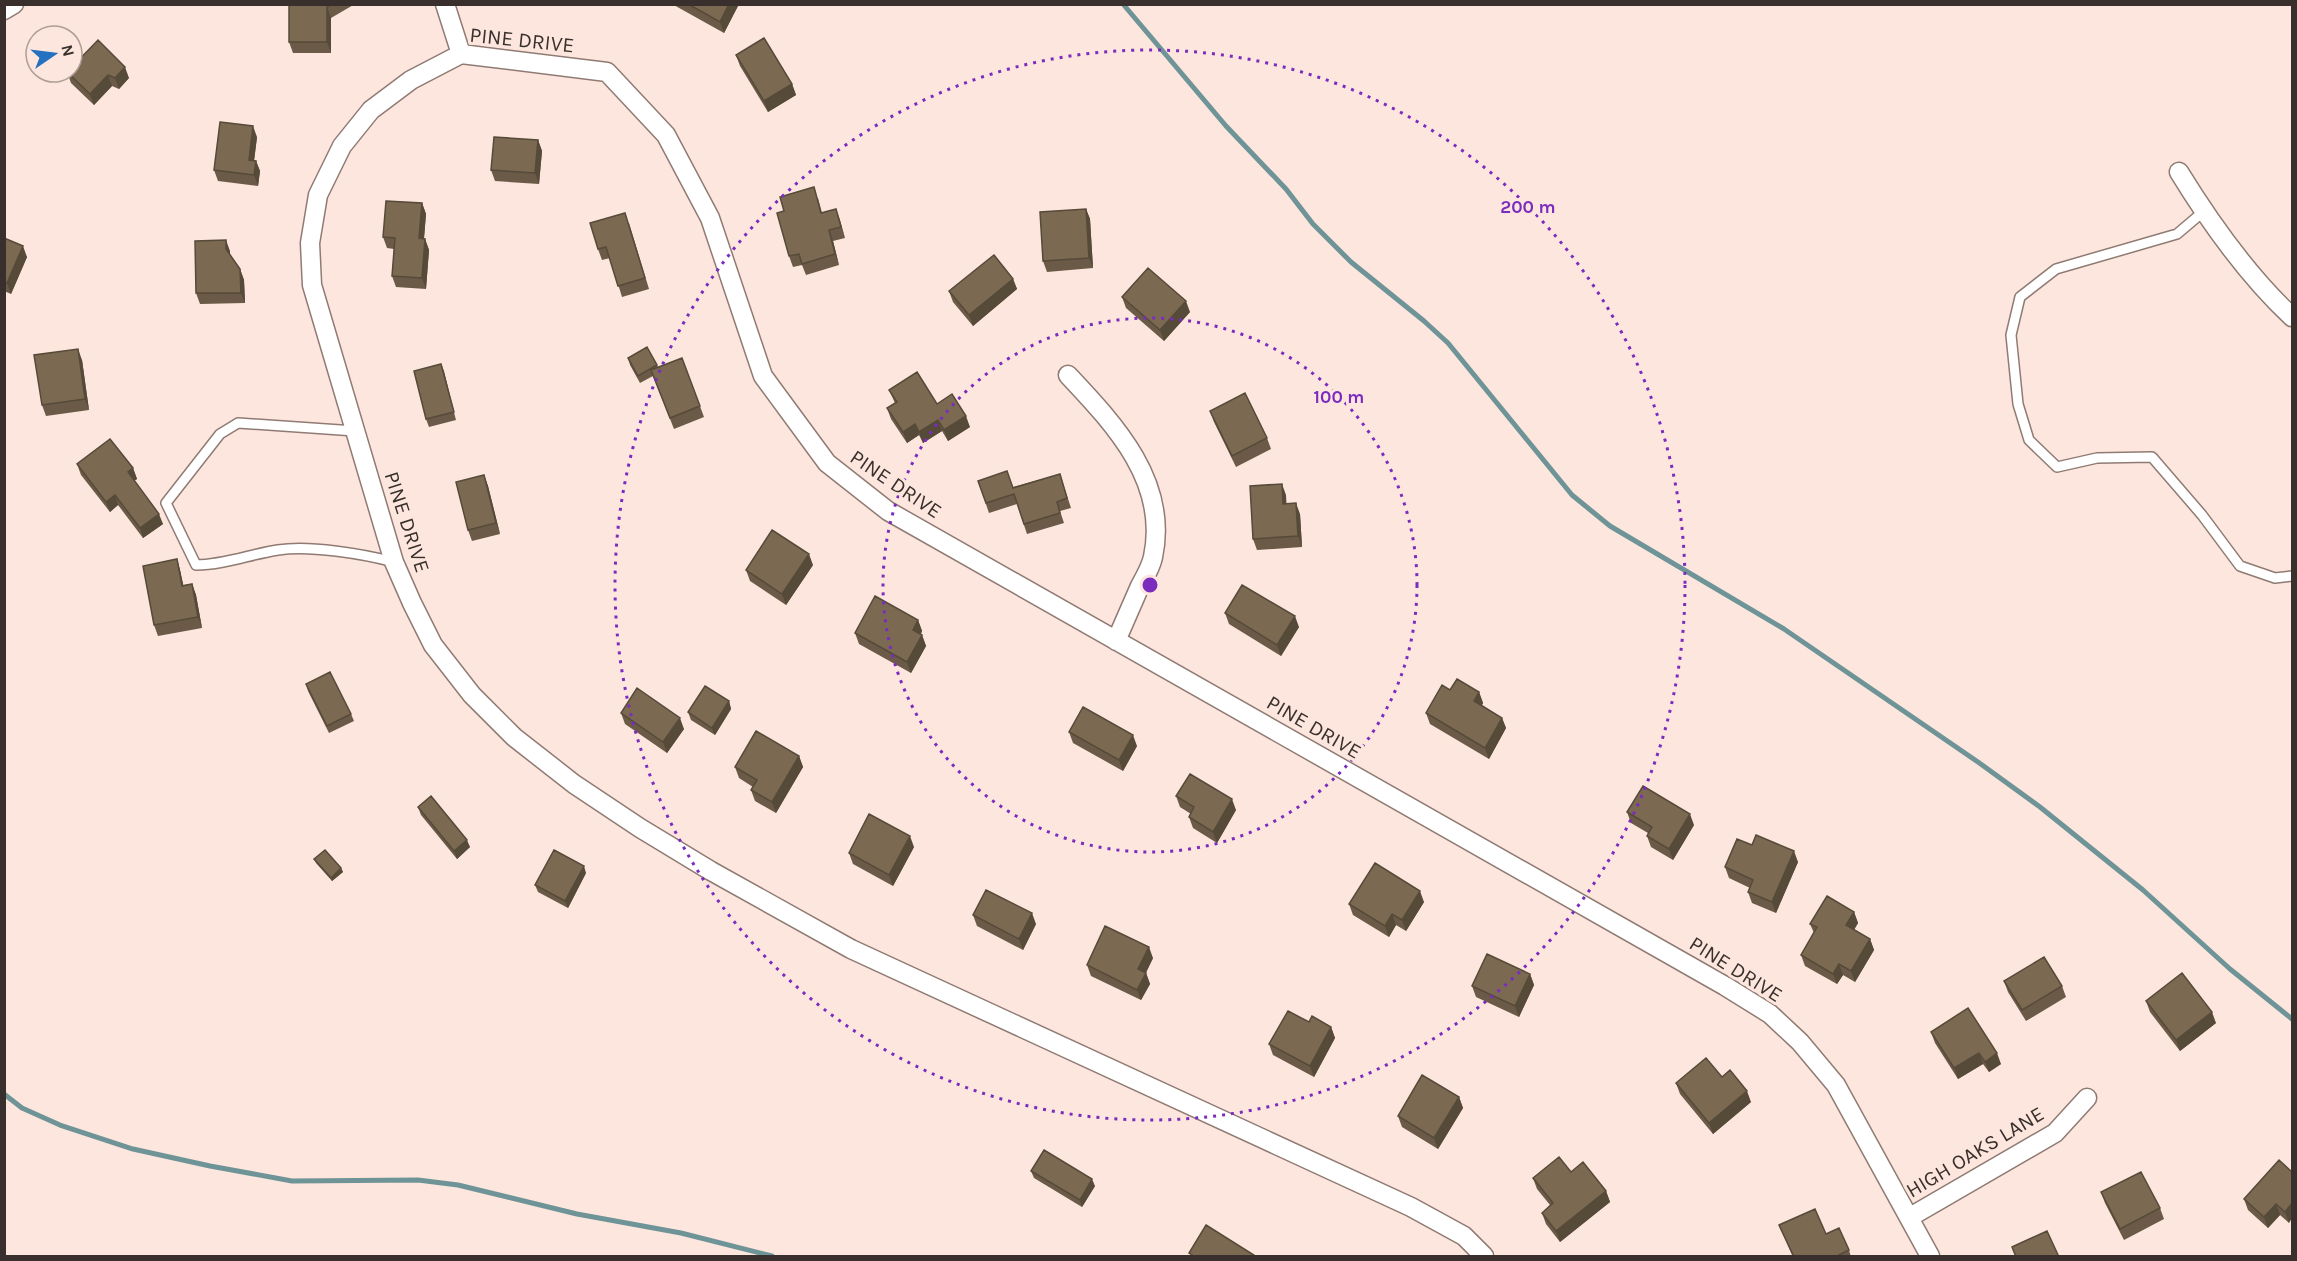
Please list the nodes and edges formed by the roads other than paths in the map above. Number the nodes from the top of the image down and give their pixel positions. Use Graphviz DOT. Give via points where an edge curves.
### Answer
graph roads {
  1 [pos="14,4"];
  2 [pos="445,4"];
  3 [pos="4,10"];
  4 [pos="461,54"];
  5 [pos="2179,172"];
  6 [pos="2203,212"];
  7 [pos="2292,316"];
  8 [pos="1068,375"];
  9 [pos="355,431"];
  10 [pos="394,562"];
  11 [pos="2292,576"];
  12 [pos="1116,641"];
  13 [pos="2087,1098"];
  14 [pos="1910,1217"];
  15 [pos="1484,1257"];
  16 [pos="1930,1257"];
  1 -- 3 [label="street"];
  2 -- 4 [label="street"];
  4 -- 9 [label="street, PINE DRIVE" via="411,80 371,110 342,146 318,195 310,243 312,285"];
  4 -- 12 [label="street, PINE DRIVE" via="607,72 666,135 710,218 763,376 827,463 888,511"];
  5 -- 6 [label="street"];
  6 -- 7 [label="street" via="2238,258"];
  6 -- 11 [label="lane" via="2177,234 2056,269 2020,297 2011,335 2018,404 2029,440 2057,467 2097,458 2152,457 2240,566 2275,578"];
  8 -- 12 [label="street" via="1110,419 1134,457 1152,494 1158,526 1153,559"];
  9 -- 10 [label="street, PINE DRIVE"];
  9 -- 10 [label="lane" via="238,423 220,434 166,503 196,564 212,565 281,549 330,550"];
  10 -- 15 [label="street, PINE DRIVE" via="433,645 472,695 514,737 574,784 645,831 851,948 1411,1207 1464,1236"];
  12 -- 14 [label="street, PINE DRIVE" via="1770,1014 1836,1085"];
  13 -- 14 [label="street, HIGH OAKS LANE" via="2055,1133"];
  14 -- 16 [label="street, PINE DRIVE"];
}
